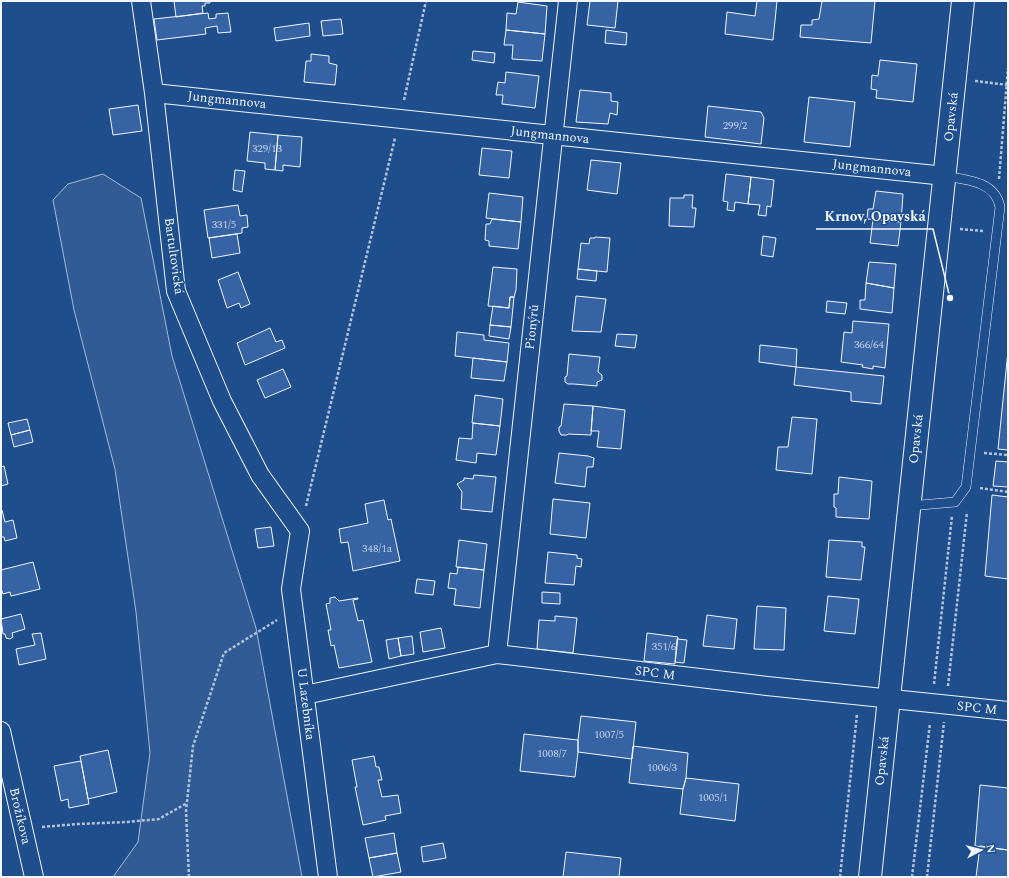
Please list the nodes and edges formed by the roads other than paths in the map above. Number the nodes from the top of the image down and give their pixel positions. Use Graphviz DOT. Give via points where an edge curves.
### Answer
graph roads {
  1 [pos="141,1"];
  2 [pos="568,1"];
  3 [pos="963,1"];
  4 [pos="154,93"];
  5 [pos="552,135"];
  6 [pos="945,176"];
  7 [pos="908,506"];
  8 [pos="300,531"];
  9 [pos="497,654"];
  10 [pos="305,695"];
  11 [pos="888,699"];
  12 [pos="1008,711"];
  13 [pos="1,731"];
  14 [pos="34,877"];
  15 [pos="328,877"];
  16 [pos="870,877"];
  1 -- 4 [label="street, Bartultovická"];
  2 -- 5 [label="street, Pionýrů"];
  3 -- 6 [label="main road, Opavská"];
  4 -- 5 [label="street, Jungmannova"];
  4 -- 8 [label="street, Bartultovická" via="176,291 222,401 260,475"];
  5 -- 6 [label="street, Jungmannova"];
  5 -- 9 [label="street, Pionýrů"];
  6 -- 7 [label="main road, Opavská"];
  6 -- 7 [label="lane" via="986,186 994,192 1000,207 966,487 955,502"];
  7 -- 11 [label="main road, Opavská"];
  8 -- 10 [label="street, U Lazebníka" via="291,589"];
  9 -- 10 [label="street, SPC M"];
  9 -- 11 [label="street, SPC M"];
  10 -- 15 [label="street, U Lazebníka"];
  11 -- 12 [label="street, SPC M"];
  11 -- 16 [label="main road, Opavská"];
  13 -- 14 [label="street, Brožíkova"];
}
